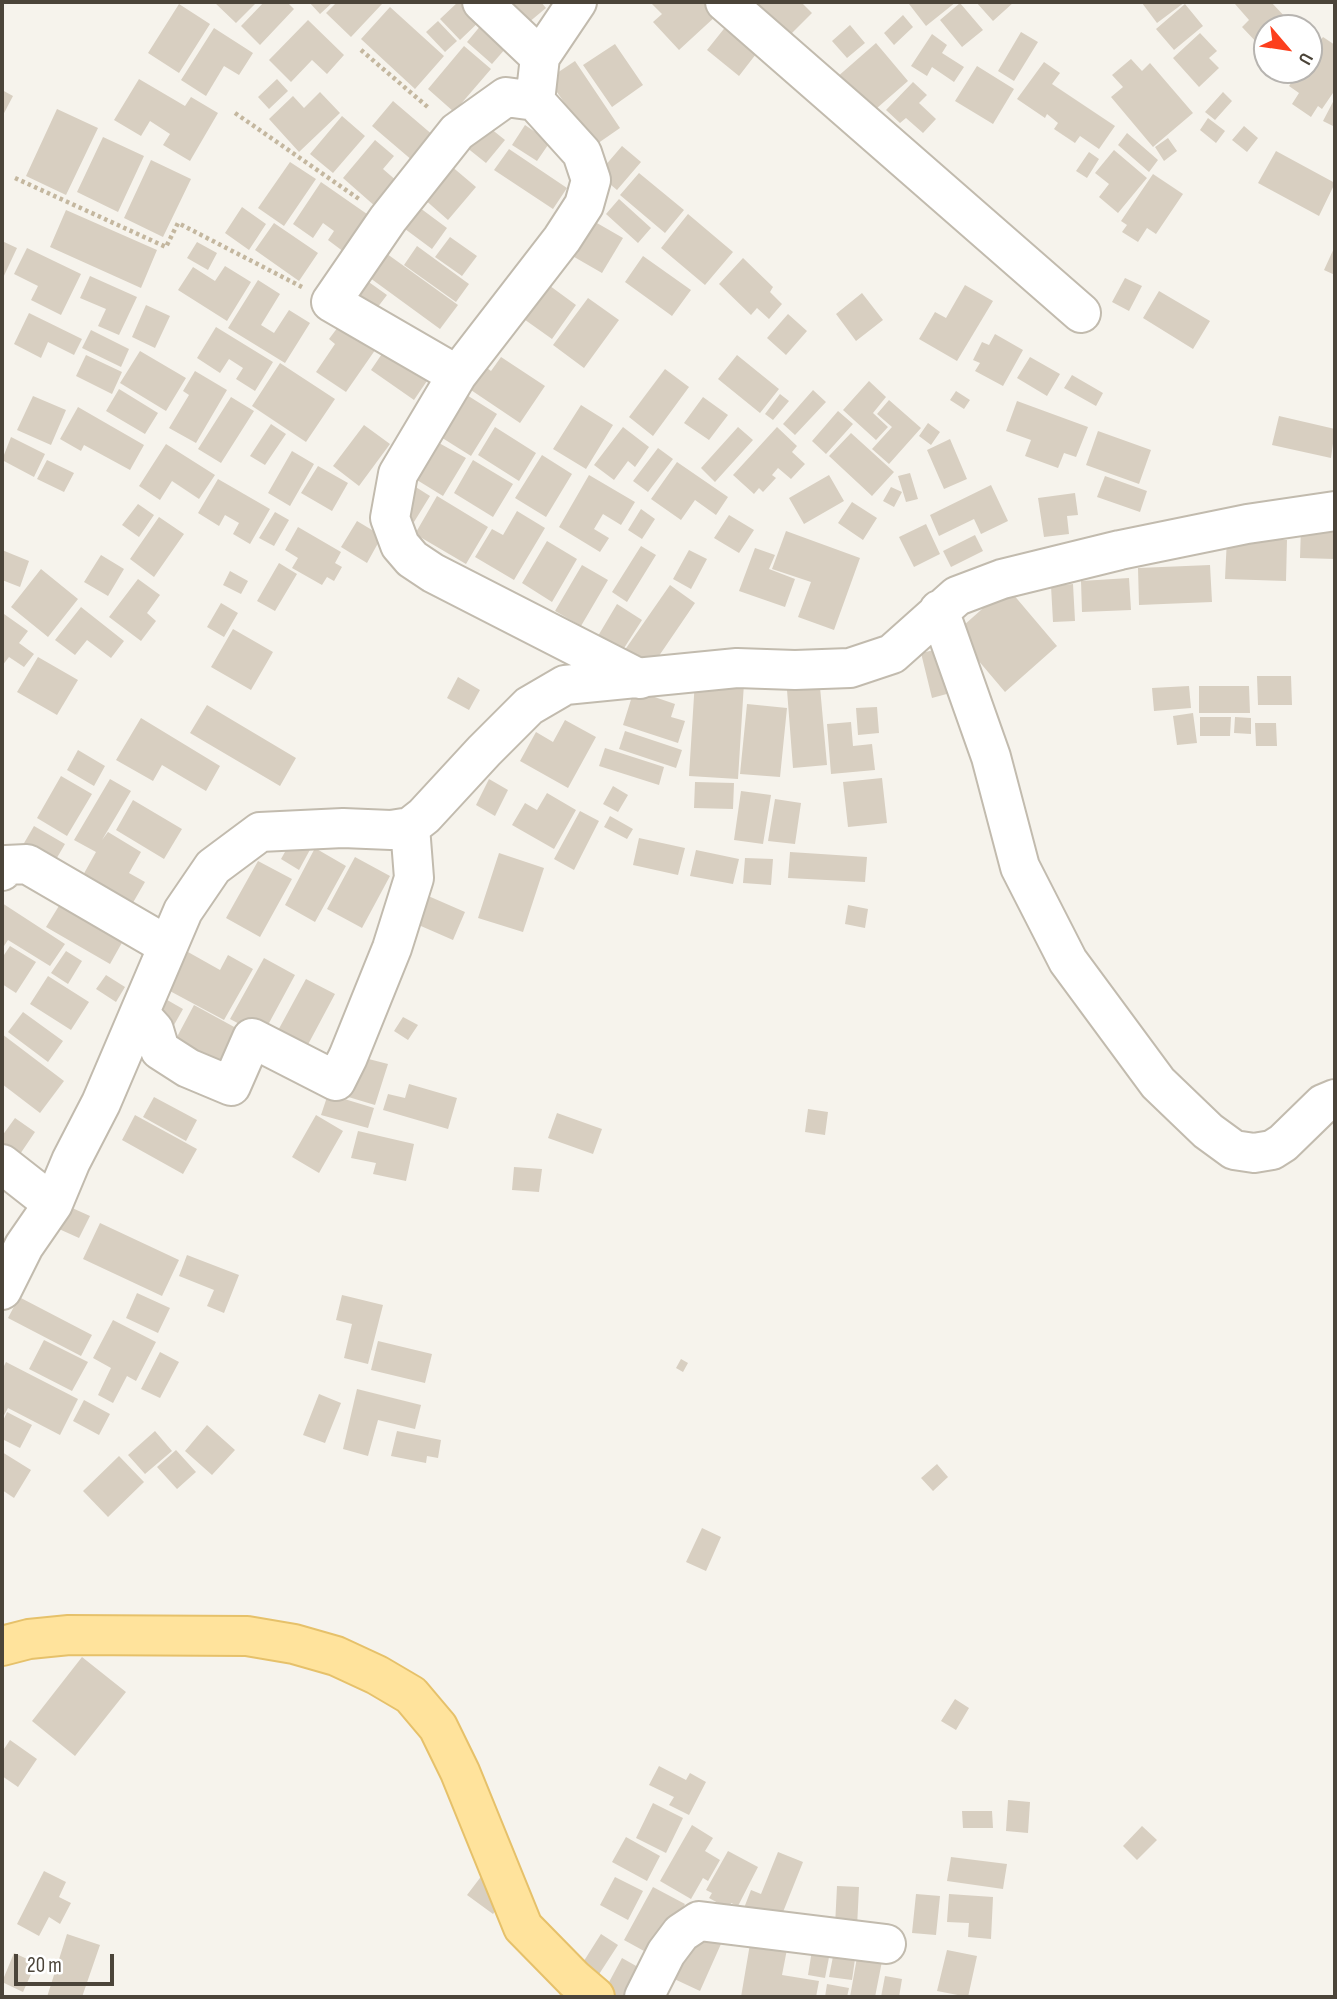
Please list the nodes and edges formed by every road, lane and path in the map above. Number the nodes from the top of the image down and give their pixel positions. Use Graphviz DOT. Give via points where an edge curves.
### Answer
graph roads {
  1 [pos="482,2"];
  2 [pos="577,2"];
  3 [pos="726,2"];
  4 [pos="360,50"];
  5 [pos="540,57"];
  6 [pos="535,102"];
  7 [pos="235,113"];
  8 [pos="457,132"];
  9 [pos="15,178"];
  10 [pos="388,219"];
  11 [pos="331,302"];
  12 [pos="1081,313"];
  13 [pos="457,375"];
  14 [pos="1335,511"];
  15 [pos="939,610"];
  16 [pos="640,679"];
  17 [pos="410,827"];
  18 [pos="2,871"];
  19 [pos="168,946"];
  20 [pos="138,1017"];
  21 [pos="1335,1100"];
  22 [pos="2,1164"];
  23 [pos="53,1205"];
  24 [pos="2,1290"];
  25 [pos="2,1646"];
  26 [pos="886,1944"];
  27 [pos="595,1997"];
  28 [pos="644,1997"];
  1 -- 5 [label="street"];
  2 -- 5 [label="street"];
  3 -- 12 [label="street"];
  4 -- 8 [label="path"];
  5 -- 6 [label="street"];
  6 -- 8 [label="street" via="506,97"];
  6 -- 13 [label="street" via="582,153 591,180 584,205"];
  7 -- 10 [label="path"];
  8 -- 10 [label="street"];
  9 -- 11 [label="path" via="166,247 177,223"];
  10 -- 11 [label="street"];
  11 -- 13 [label="street"];
  13 -- 16 [label="street" via="398,474 390,518 400,545 433,573"];
  14 -- 15 [label="street" via="1222,529 1002,579 957,596"];
  15 -- 16 [label="street" via="892,654 850,668 737,668"];
  15 -- 21 [label="street" via="991,757 1020,867 1068,961 1158,1083 1234,1150 1254,1153 1283,1143 1323,1104"];
  16 -- 17 [label="street" via="565,685 529,706"];
  17 -- 19 [label="street" via="260,832 213,867 183,911"];
  17 -- 20 [label="street" via="414,878 392,948 335,1081 252,1038 231,1086 160,1050 154,1030"];
  18 -- 19 [label="street" via="6,865 27,864"];
  19 -- 20 [label="street"];
  20 -- 23 [label="street"];
  22 -- 23 [label="street"];
  23 -- 24 [label="street" via="24,1246"];
  25 -- 27 [label="main road" via="69,1635 247,1636 336,1656 411,1695 438,1727 460,1772 523,1927"];
  26 -- 28 [label="street" via="699,1921 681,1933 666,1953"];
}
